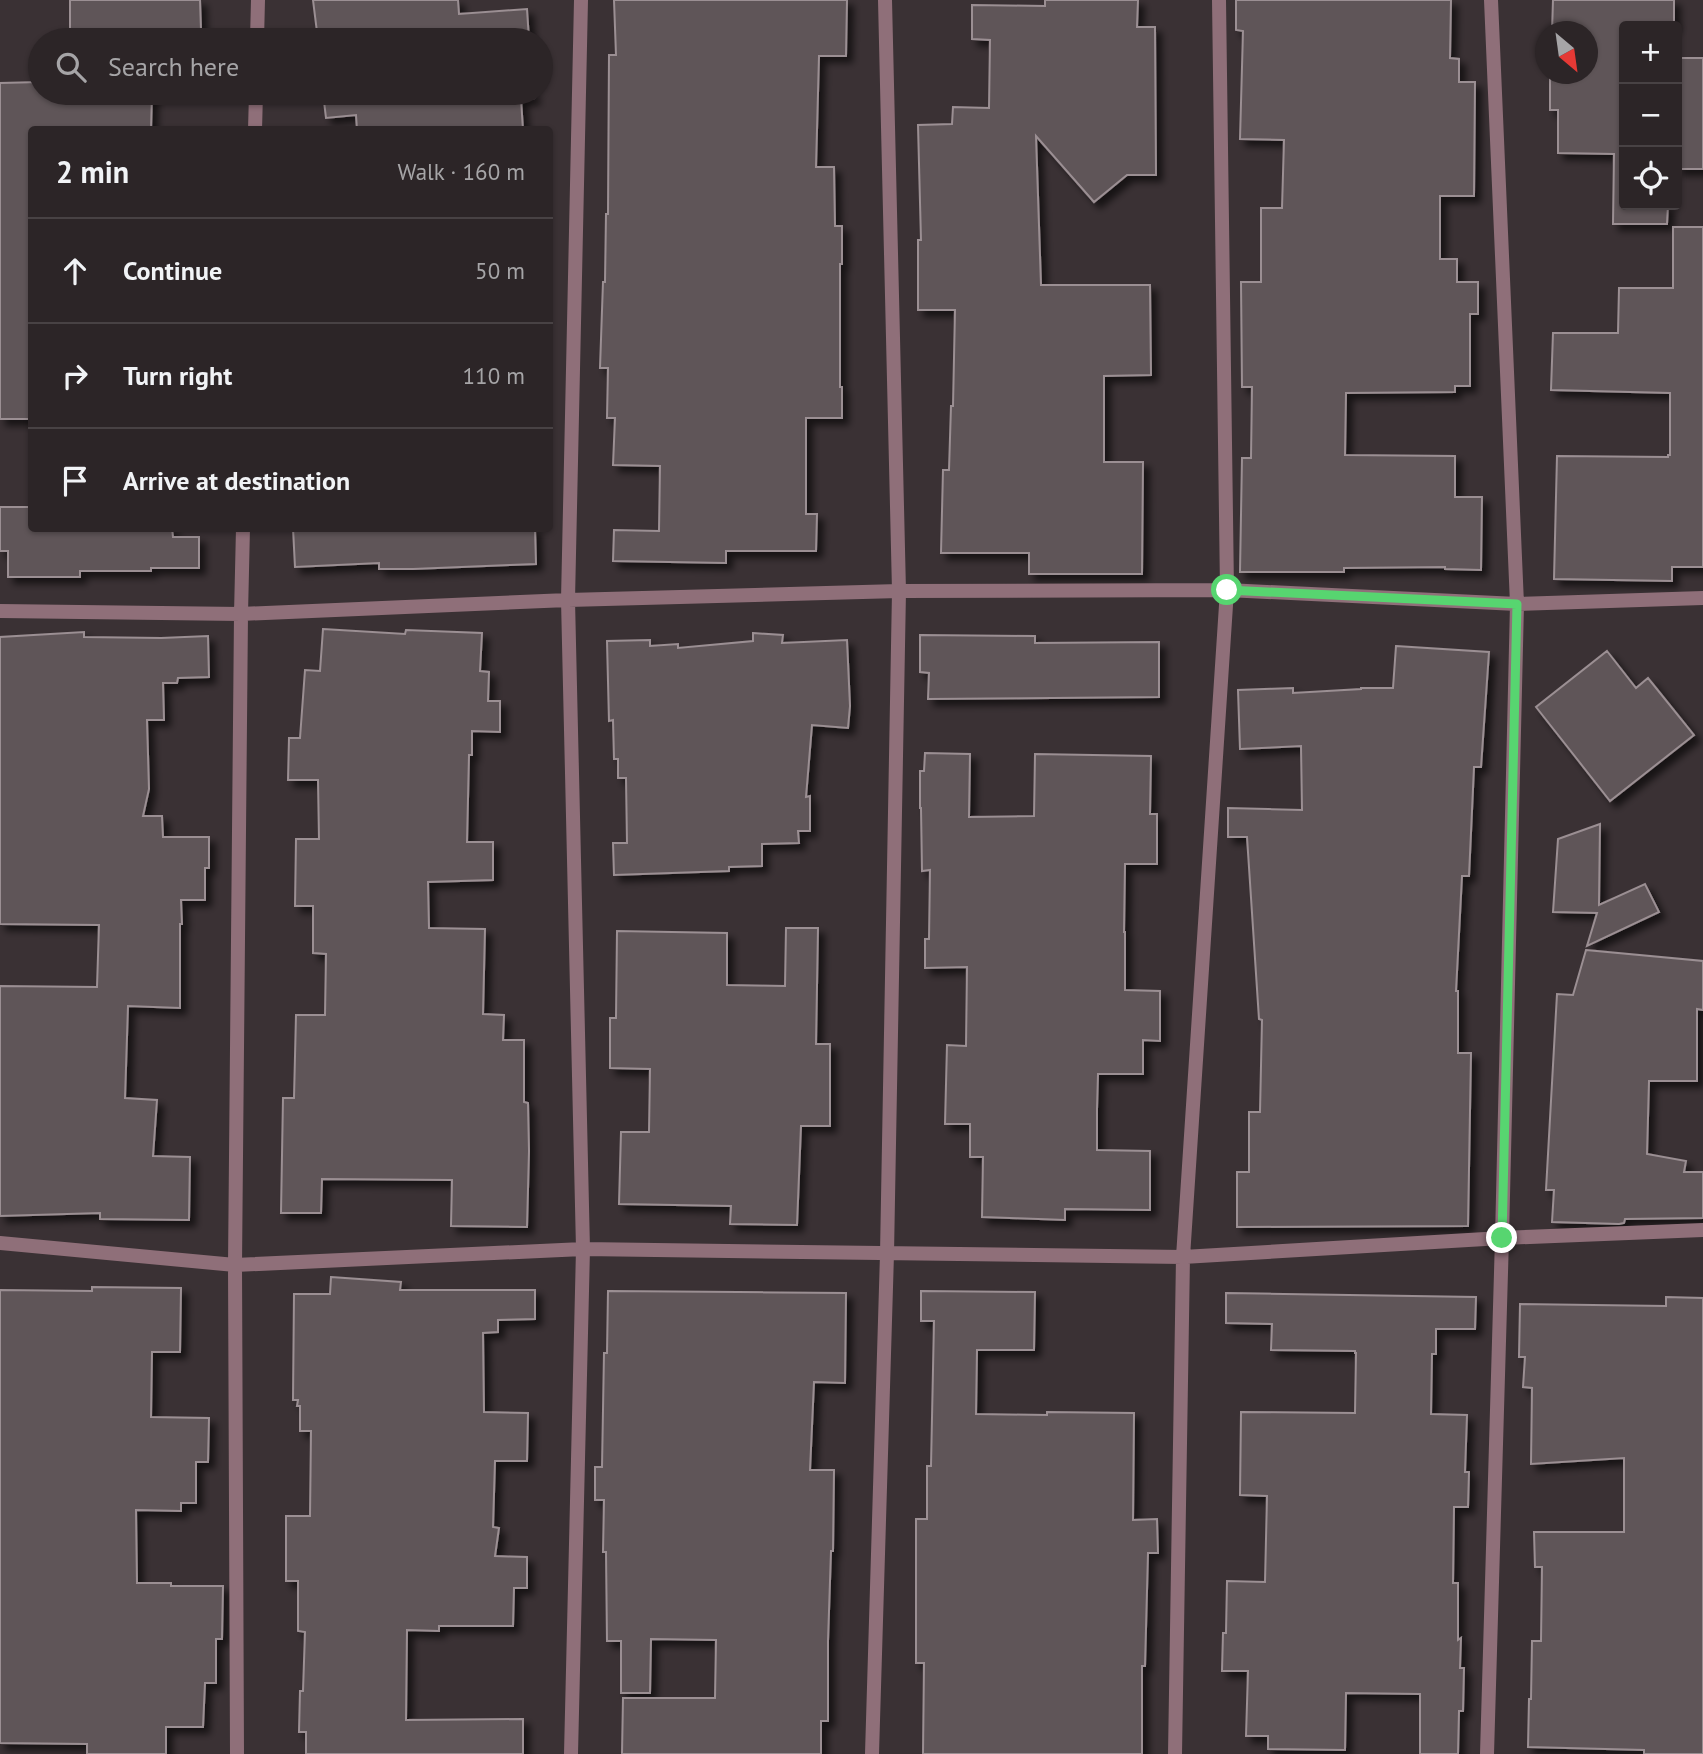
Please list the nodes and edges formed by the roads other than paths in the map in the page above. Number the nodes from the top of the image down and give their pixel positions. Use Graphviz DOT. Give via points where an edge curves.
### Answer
graph roads {
  1 [pos="258,0"];
  2 [pos="581,0"];
  3 [pos="885,0"];
  4 [pos="1219,0"];
  5 [pos="1491,0"];
  6 [pos="257,28"];
  7 [pos="256,105"];
  8 [pos="255,126"];
  9 [pos="243,532"];
  10 [pos="1227,590"];
  11 [pos="899,591"];
  12 [pos="1703,598"];
  13 [pos="568,600"];
  14 [pos="1517,604"];
  15 [pos="0,611"];
  16 [pos="241,614"];
  17 [pos="1703,1230"];
  18 [pos="1502,1238"];
  19 [pos="0,1243"];
  20 [pos="583,1249"];
  21 [pos="887,1254"];
  22 [pos="1183,1257"];
  23 [pos="235,1265"];
  24 [pos="237,1754"];
  25 [pos="571,1754"];
  26 [pos="872,1754"];
  27 [pos="1175,1754"];
  28 [pos="1487,1754"];
  1 -- 6 [label="street"];
  2 -- 13 [label="street"];
  3 -- 11 [label="street"];
  4 -- 10 [label="street"];
  5 -- 14 [label="street"];
  7 -- 8 [label="street"];
  9 -- 16 [label="street"];
  10 -- 11 [label="street"];
  10 -- 14 [label="street"];
  10 -- 22 [label="street"];
  11 -- 13 [label="street"];
  11 -- 21 [label="street"];
  12 -- 14 [label="street"];
  13 -- 16 [label="street"];
  13 -- 20 [label="street"];
  14 -- 18 [label="street"];
  15 -- 16 [label="street"];
  16 -- 23 [label="street"];
  17 -- 18 [label="street"];
  18 -- 22 [label="street"];
  18 -- 28 [label="street"];
  19 -- 23 [label="street"];
  20 -- 21 [label="street"];
  20 -- 23 [label="street"];
  20 -- 25 [label="street"];
  21 -- 22 [label="street"];
  21 -- 26 [label="street"];
  22 -- 27 [label="street"];
  23 -- 24 [label="street"];
}
